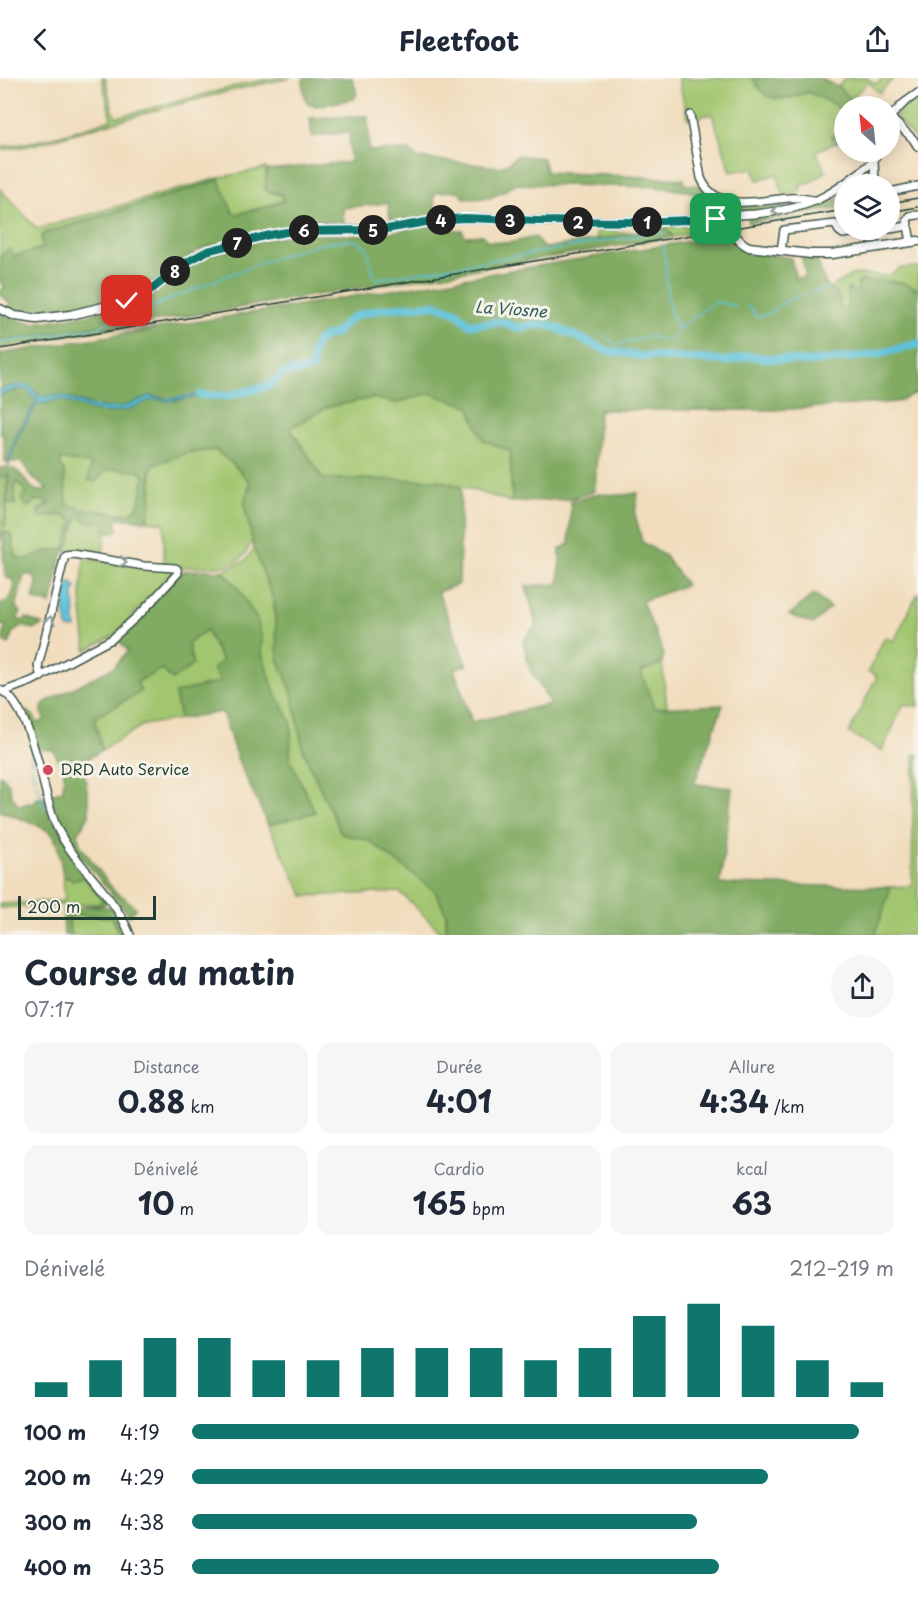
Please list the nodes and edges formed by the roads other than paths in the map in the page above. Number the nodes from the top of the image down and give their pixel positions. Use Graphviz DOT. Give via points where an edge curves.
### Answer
graph roads {
  1 [pos="918,93"];
  2 [pos="900,107"];
  3 [pos="690,115"];
  4 [pos="900,127"];
  5 [pos="918,147"];
  6 [pos="872,162"];
  7 [pos="918,186"];
  8 [pos="900,190"];
  9 [pos="817,201"];
  10 [pos="918,215"];
  11 [pos="734,216"];
  12 [pos="714,219"];
  13 [pos="834,224"];
  14 [pos="728,226"];
  15 [pos="908,226"];
  16 [pos="900,227"];
  17 [pos="914,241"];
  18 [pos="781,251"];
  19 [pos="0,309"];
  20 [pos="40,677"];
  21 [pos="3,691"];
  22 [pos="129,933"];
  1 -- 2 [label="street"];
  3 -- 9 [label="street" via="701,178 704,186 720,199 732,203 792,197"];
  4 -- 5 [label="street"];
  6 -- 9 [label="street"];
  7 -- 8 [label="street"];
  9 -- 11 [label="street, one-way" via="792,209"];
  10 -- 15 [label="street" via="907,218"];
  11 -- 12 [label="street"];
  11 -- 14 [label="street" via="728,219"];
  12 -- 14 [label="main road"];
  12 -- 19 [label="main road" via="638,222 459,218 381,230 293,231 212,249 143,294 116,304 55,317 27,318"];
  13 -- 18 [label="street" via="784,230"];
  14 -- 18 [label="main road" via="746,246"];
  15 -- 16 [label="street"];
  15 -- 17 [label="street"];
  17 -- 18 [label="main road" via="832,254"];
  20 -- 20 [label="street, one-way" via="40,654 67,554 178,570 116,636"];
  20 -- 21 [label="street"];
  21 -- 22 [label="street" via="24,721 57,828 118,911"];
}
